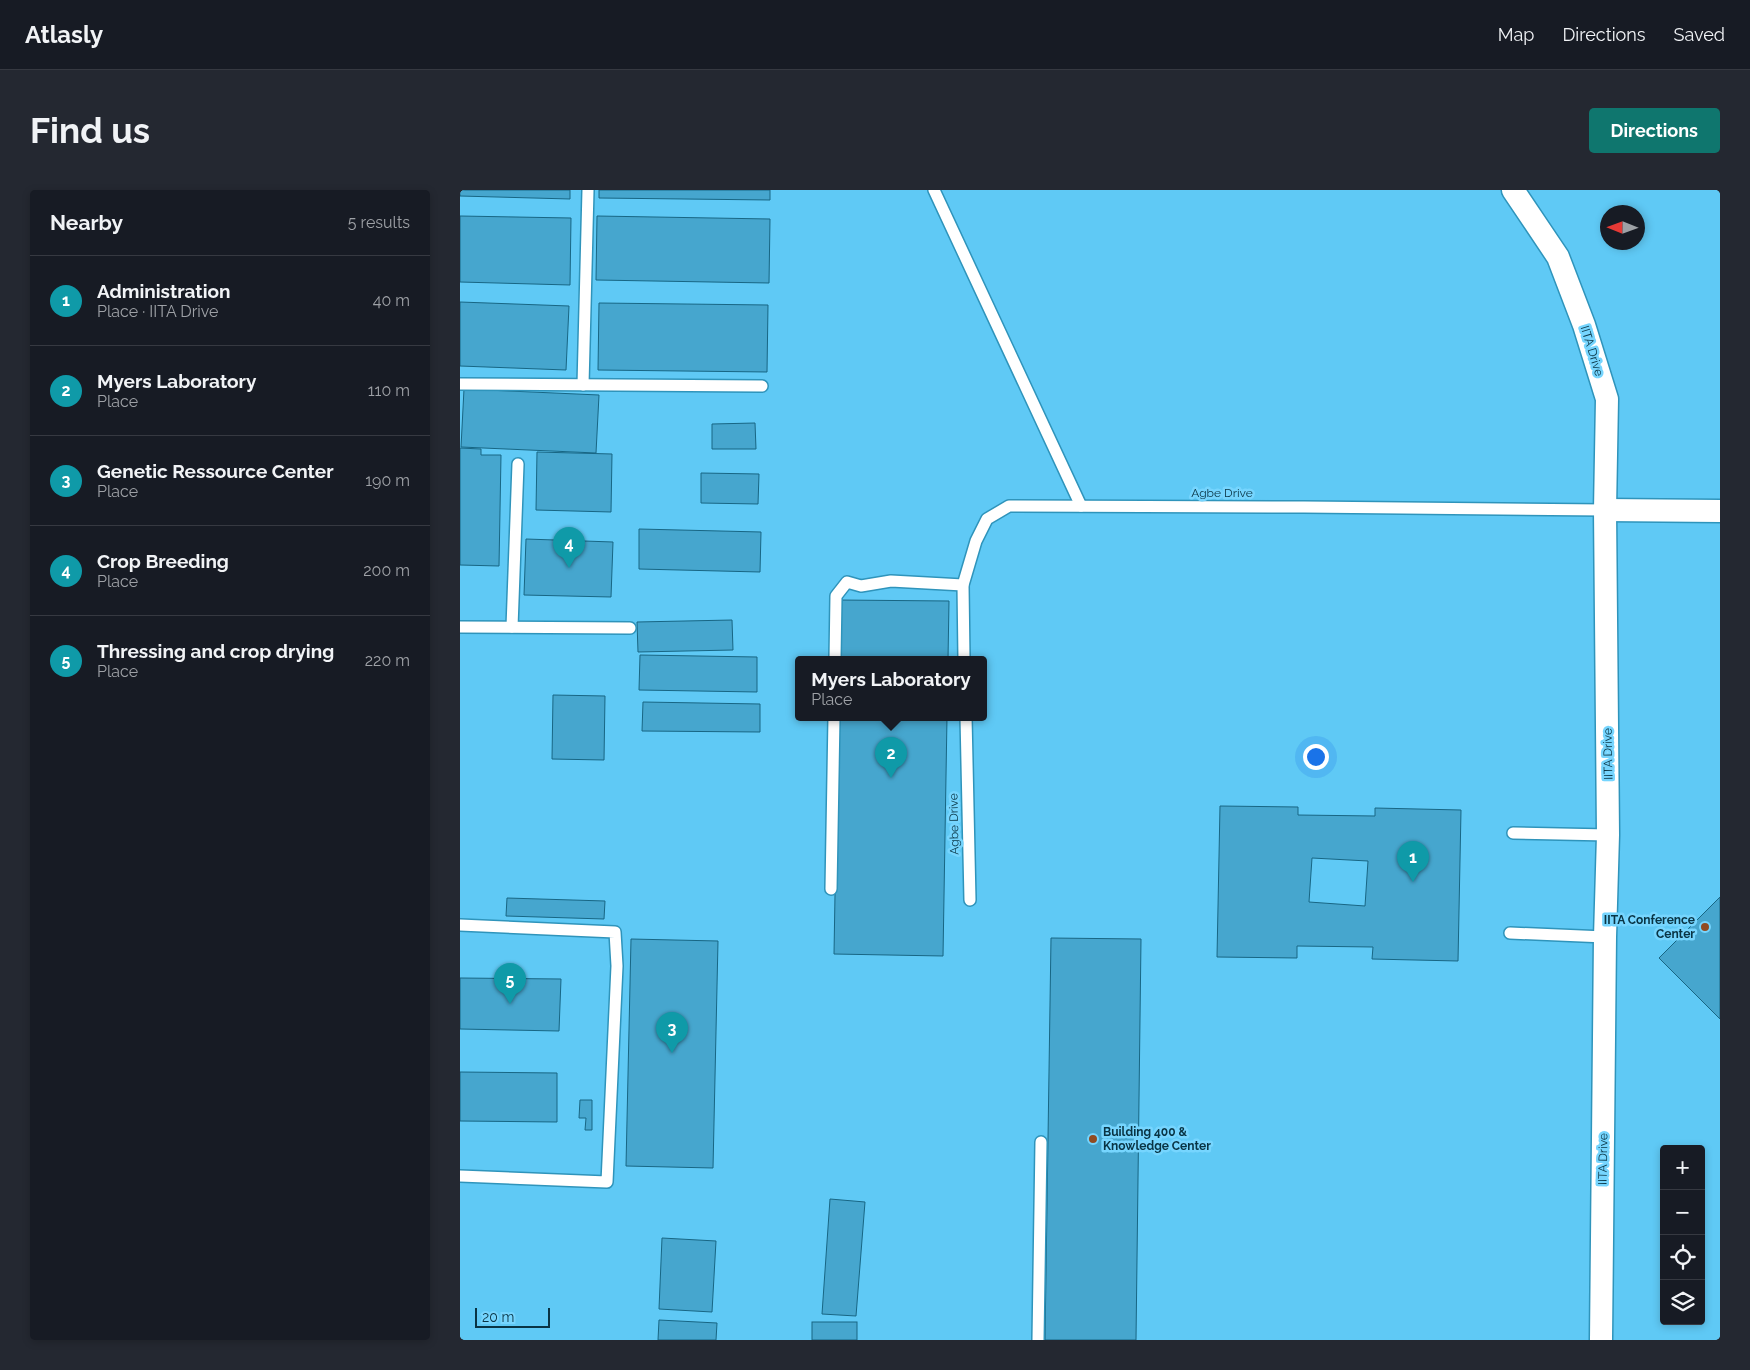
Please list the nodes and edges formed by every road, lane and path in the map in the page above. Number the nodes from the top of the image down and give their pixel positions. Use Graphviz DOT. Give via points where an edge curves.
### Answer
graph roads {
  1 [pos="588,190"];
  2 [pos="934,190"];
  3 [pos="1513,190"];
  4 [pos="460,384"];
  5 [pos="583,385"];
  6 [pos="762,386"];
  7 [pos="518,464"];
  8 [pos="1081,506"];
  9 [pos="1605,510"];
  10 [pos="1720,511"];
  11 [pos="963,585"];
  12 [pos="460,626"];
  13 [pos="512,627"];
  14 [pos="630,628"];
  15 [pos="835,656"];
  16 [pos="964,656"];
  17 [pos="834,721"];
  18 [pos="966,721"];
  19 [pos="1513,833"];
  20 [pos="1608,835"];
  21 [pos="831,889"];
  22 [pos="970,900"];
  23 [pos="460,926"];
  24 [pos="1510,933"];
  25 [pos="1606,937"];
  26 [pos="1041,1142"];
  27 [pos="460,1176"];
  28 [pos="1038,1340"];
  29 [pos="1601,1340"];
  1 -- 5 [label="lane"];
  2 -- 8 [label="lane"];
  3 -- 9 [label="street, IITA Drive" via="1558,257 1584,325 1606,399"];
  4 -- 5 [label="lane"];
  5 -- 6 [label="lane"];
  7 -- 13 [label="lane"];
  8 -- 9 [label="lane, Agbe Drive"];
  8 -- 11 [label="lane, Agbe Drive" via="1009,506 987,519 976,541"];
  9 -- 10 [label="street"];
  9 -- 20 [label="street, IITA Drive"];
  11 -- 15 [label="lane" via="891,581 861,586 847,582 836,596"];
  11 -- 16 [label="lane, Agbe Drive"];
  12 -- 13 [label="lane"];
  13 -- 14 [label="lane"];
  17 -- 21 [label="lane"];
  18 -- 22 [label="lane, Agbe Drive"];
  19 -- 20 [label="lane"];
  20 -- 25 [label="street, IITA Drive"];
  23 -- 27 [label="lane" via="615,932 617,966 607,1182"];
  24 -- 25 [label="lane"];
  25 -- 29 [label="street, IITA Drive"];
  26 -- 28 [label="lane"];
}
